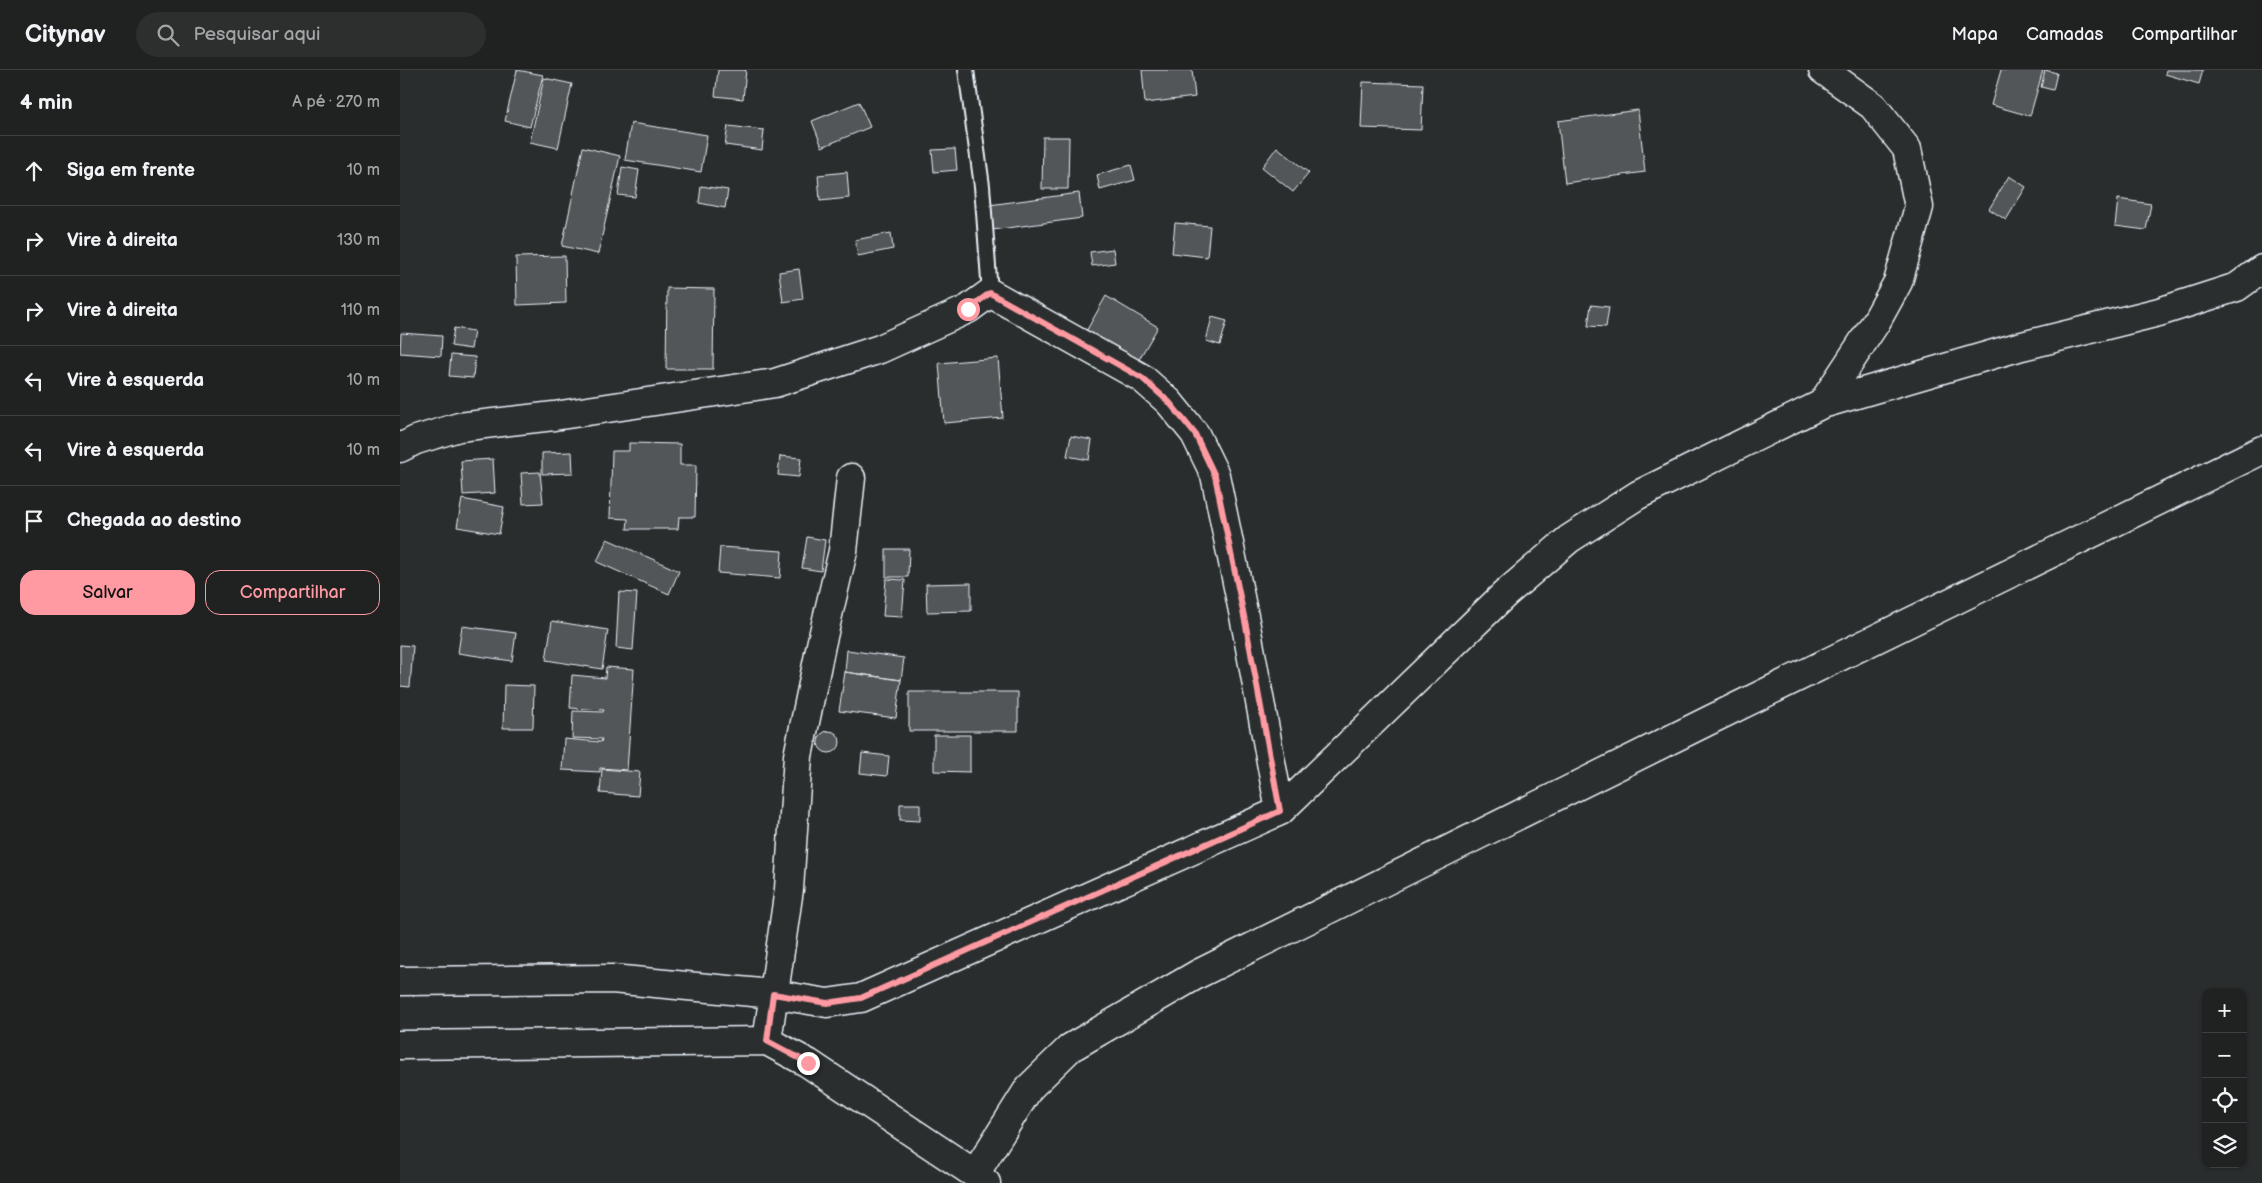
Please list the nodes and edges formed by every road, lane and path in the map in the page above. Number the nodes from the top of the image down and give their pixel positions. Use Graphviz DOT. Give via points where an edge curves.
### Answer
graph roads {
  1 [pos="966,70"];
  2 [pos="1826,71"];
  3 [pos="2262,269"];
  4 [pos="990,293"];
  5 [pos="1822,404"];
  6 [pos="400,448"];
  7 [pos="2262,450"];
  8 [pos="850,478"];
  9 [pos="1280,811"];
  10 [pos="400,981"];
  11 [pos="773,994"];
  12 [pos="767,1041"];
  13 [pos="400,1045"];
  14 [pos="980,1178"];
  1 -- 4 [label="lane" via="982,186"];
  2 -- 5 [label="street" via="1873,106 1907,149 1918,207 1898,282"];
  3 -- 5 [label="street" via="2237,287 2159,312 2018,347"];
  4 -- 6 [label="street" via="968,309 880,349 775,383 459,427"];
  4 -- 9 [label="street" via="1142,378 1169,402 1195,434 1215,476"];
  5 -- 9 [label="street" via="1638,495 1569,539 1506,594"];
  7 -- 14 [label="street" via="1198,974 1070,1048 1029,1088"];
  8 -- 11 [label="street" via="843,551 798,756 789,889"];
  9 -- 11 [label="street" via="861,998 827,1003"];
  10 -- 11 [label="street" via="612,980"];
  11 -- 12 [label="street"];
  12 -- 13 [label="street"];
  12 -- 14 [label="street" via="808,1063"];
}
